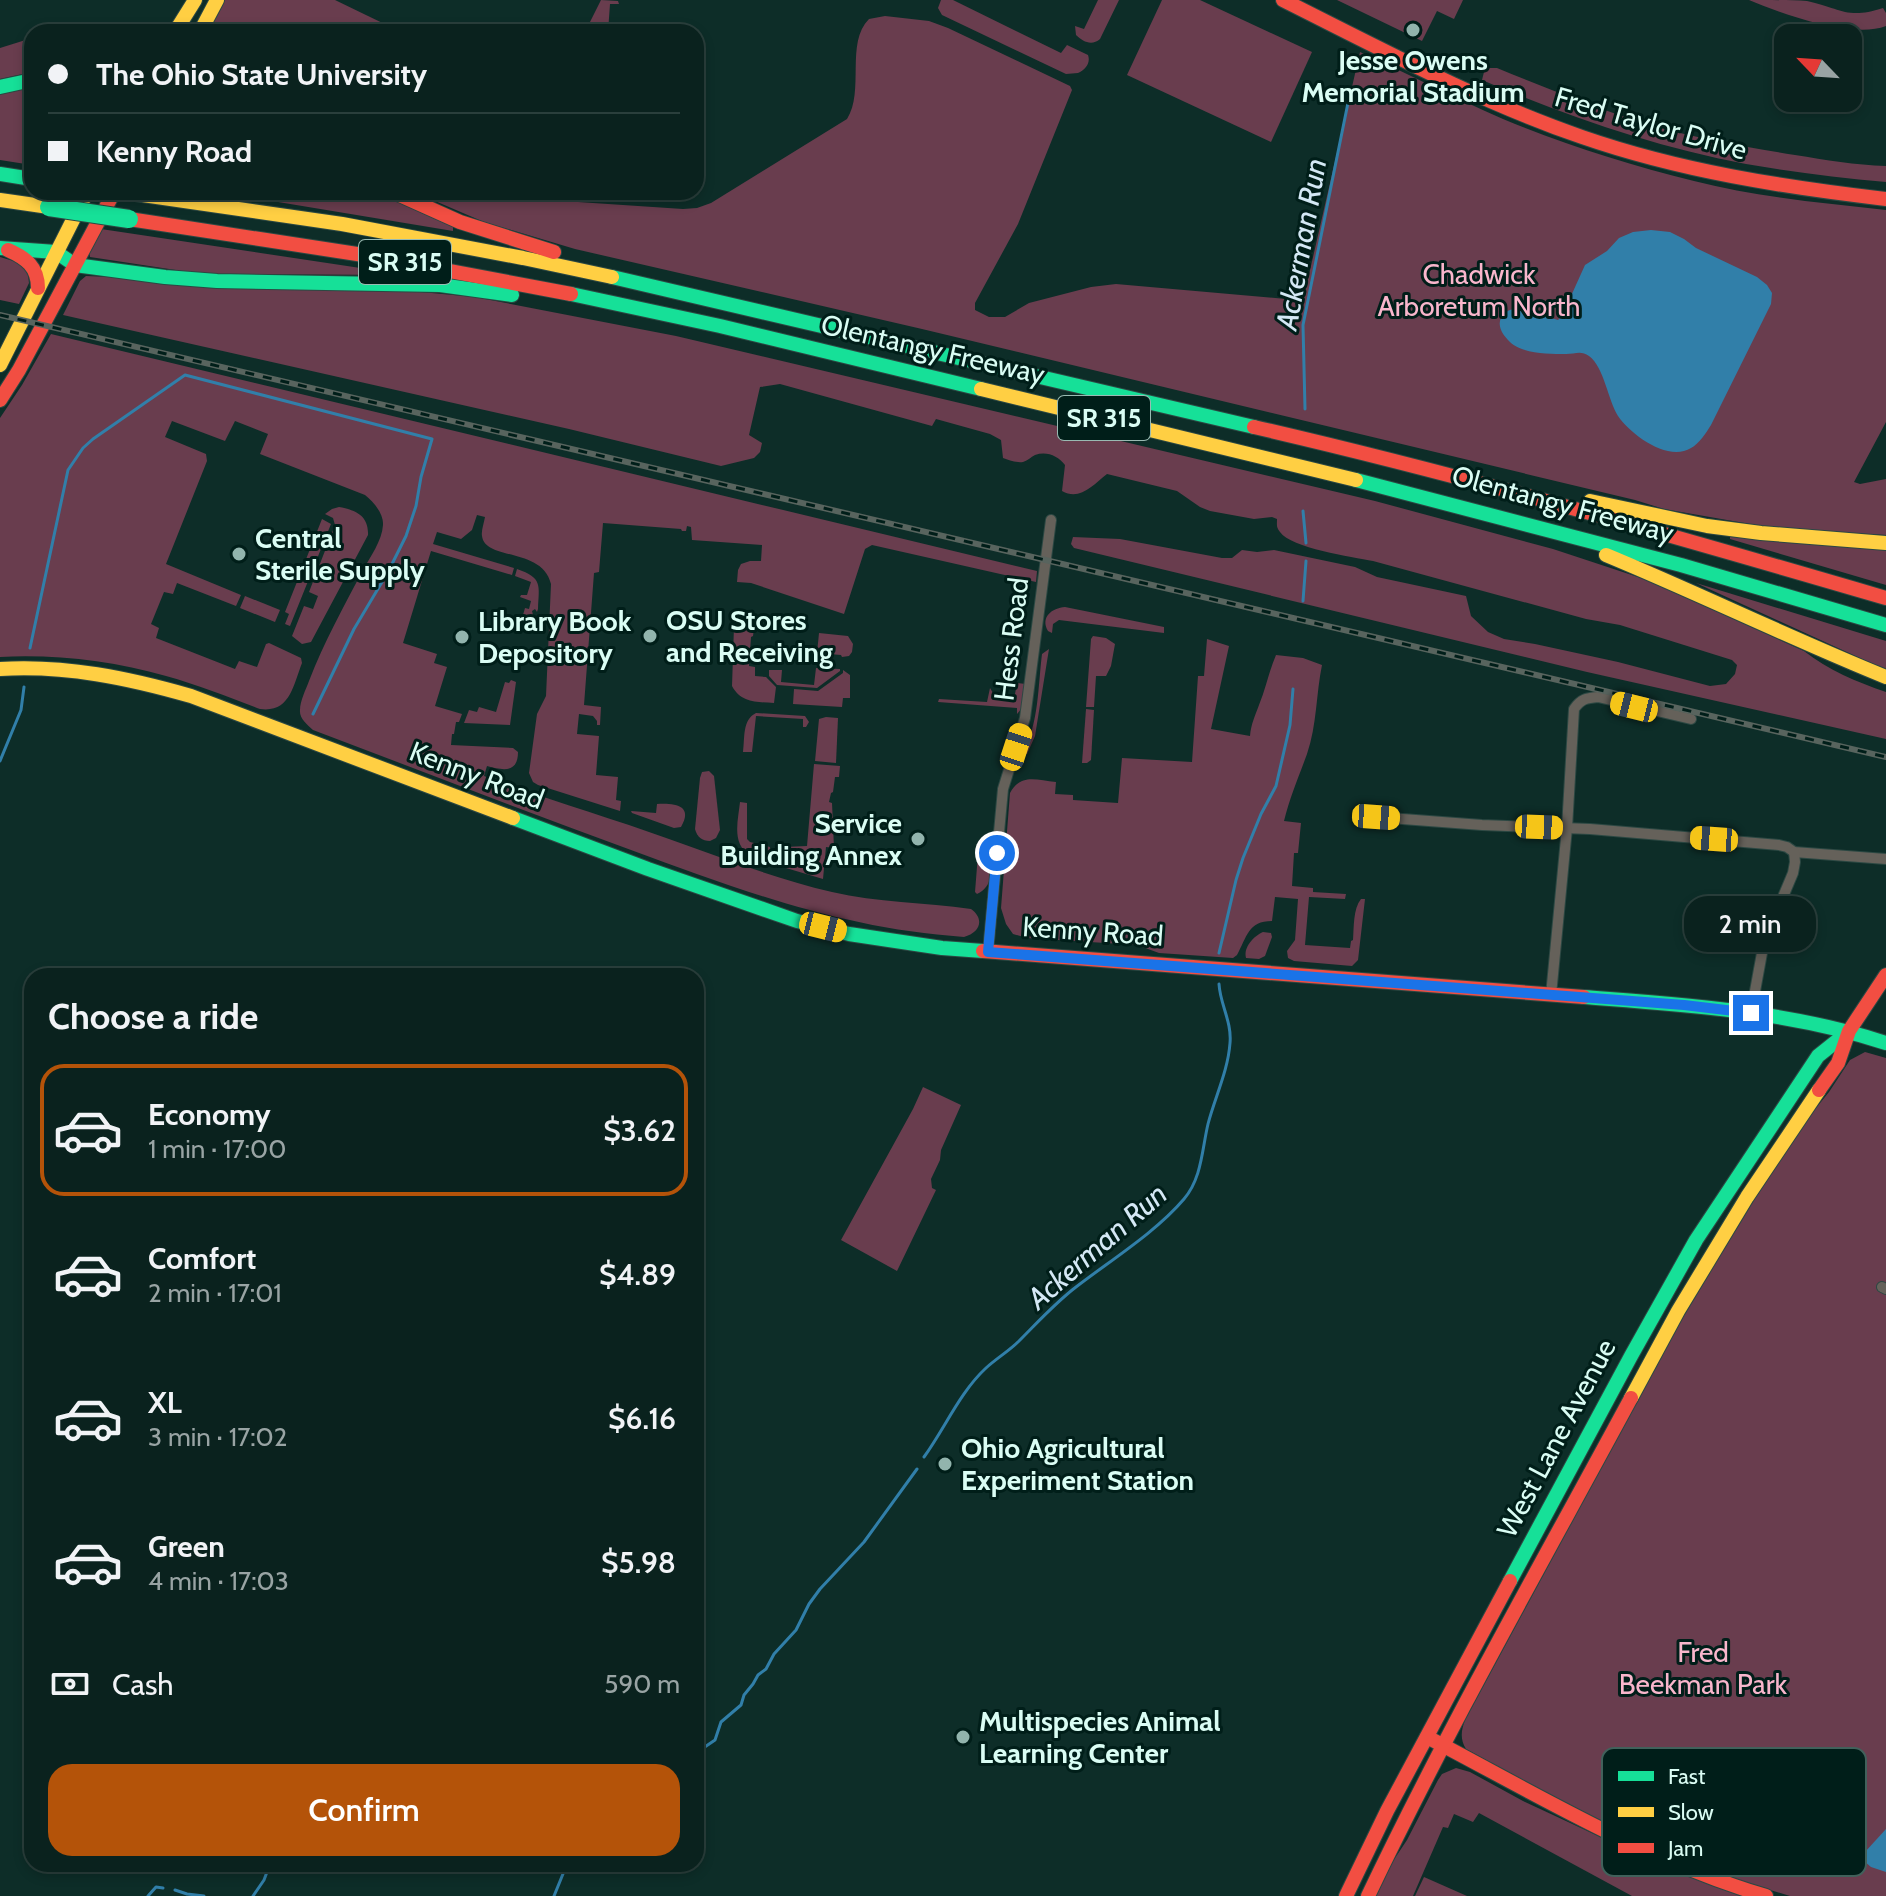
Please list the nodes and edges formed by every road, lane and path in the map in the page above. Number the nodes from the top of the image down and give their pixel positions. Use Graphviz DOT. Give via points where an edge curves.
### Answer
graph roads {
  1 [pos="195,0"];
  2 [pos="217,0"];
  3 [pos="1283,0"];
  4 [pos="180,24"];
  5 [pos="204,24"];
  6 [pos="24,82"];
  7 [pos="0,87"];
  8 [pos="0,174"];
  9 [pos="24,178"];
  10 [pos="1886,199"];
  11 [pos="0,200"];
  12 [pos="83,200"];
  13 [pos="110,200"];
  14 [pos="177,200"];
  15 [pos="411,200"];
  16 [pos="0,248"];
  17 [pos="56,252"];
  18 [pos="75,265"];
  19 [pos="38,288"];
  20 [pos="684,293"];
  21 [pos="679,317"];
  22 [pos="0,365"];
  23 [pos="0,400"];
  24 [pos="1380,456"];
  25 [pos="1051,520"];
  26 [pos="1529,522"];
  27 [pos="1886,543"];
  28 [pos="1886,598"];
  29 [pos="1886,625"];
  30 [pos="0,669"];
  31 [pos="1886,677"];
  32 [pos="1691,719"];
  33 [pos="1376,817"];
  34 [pos="1567,828"];
  35 [pos="1794,852"];
  36 [pos="1886,859"];
  37 [pos="988,952"];
  38 [pos="1886,975"];
  39 [pos="1551,995"];
  40 [pos="1751,1013"];
  41 [pos="1849,1031"];
  42 [pos="1886,1043"];
  43 [pos="1435,1741"];
  44 [pos="1602,1830"];
  45 [pos="1708,1876"];
  46 [pos="1346,1896"];
  47 [pos="1368,1896"];
  48 [pos="1766,1896"];
  1 -- 4 [label="main road"];
  2 -- 5 [label="main road"];
  3 -- 10 [label="main road, Fred Taylor Drive" via="1476,94 1583,137 1730,177"];
  6 -- 7 [label="main road"];
  8 -- 9 [label="main road"];
  11 -- 21 [label="main road, Olentangy Freeway / SR 315, bridge" via="337,250"];
  12 -- 17 [label="main road"];
  13 -- 18 [label="main road"];
  14 -- 20 [label="main road, Olentangy Freeway / SR 315" via="342,224"];
  15 -- 20 [label="main road" via="460,222"];
  16 -- 17 [label="main road"];
  16 -- 19 [label="main road" via="29,261"];
  17 -- 18 [label="main road"];
  17 -- 19 [label="main road"];
  18 -- 21 [label="main road" via="195,280 440,285"];
  18 -- 23 [label="main road"];
  19 -- 22 [label="main road"];
  20 -- 24 [label="main road, Olentangy Freeway / SR 315"];
  21 -- 26 [label="main road, Olentangy Freeway / SR 315"];
  24 -- 27 [label="main road" via="1707,526"];
  24 -- 28 [label="main road, Olentangy Freeway / SR 315"];
  25 -- 37 [label="street, Hess Road" via="1025,718 1003,789"];
  26 -- 29 [label="main road, Olentangy Freeway / SR 315"];
  26 -- 31 [label="main road"];
  30 -- 37 [label="main road, Kenny Road" via="77,671 160,687 763,910 849,934"];
  32 -- 34 [label="street" via="1598,697 1578,702 1572,720"];
  33 -- 34 [label="street"];
  34 -- 35 [label="street" via="1779,845"];
  34 -- 39 [label="street"];
  35 -- 36 [label="street"];
  35 -- 40 [label="street" via="1793,873 1764,942"];
  37 -- 39 [label="main road, Kenny Road"];
  38 -- 41 [label="main road, West Lane Avenue"];
  39 -- 40 [label="main road, Kenny Road"];
  40 -- 41 [label="main road, Kenny Road"];
  41 -- 42 [label="main road, Kenny Road"];
  41 -- 43 [label="main road, West Lane Avenue" via="1818,1056 1696,1240 1631,1356"];
  43 -- 44 [label="main road"];
  43 -- 46 [label="main road, West Lane Avenue" via="1387,1811"];
  43 -- 47 [label="main road, West Lane Avenue"];
  45 -- 48 [label="main road"];
}
